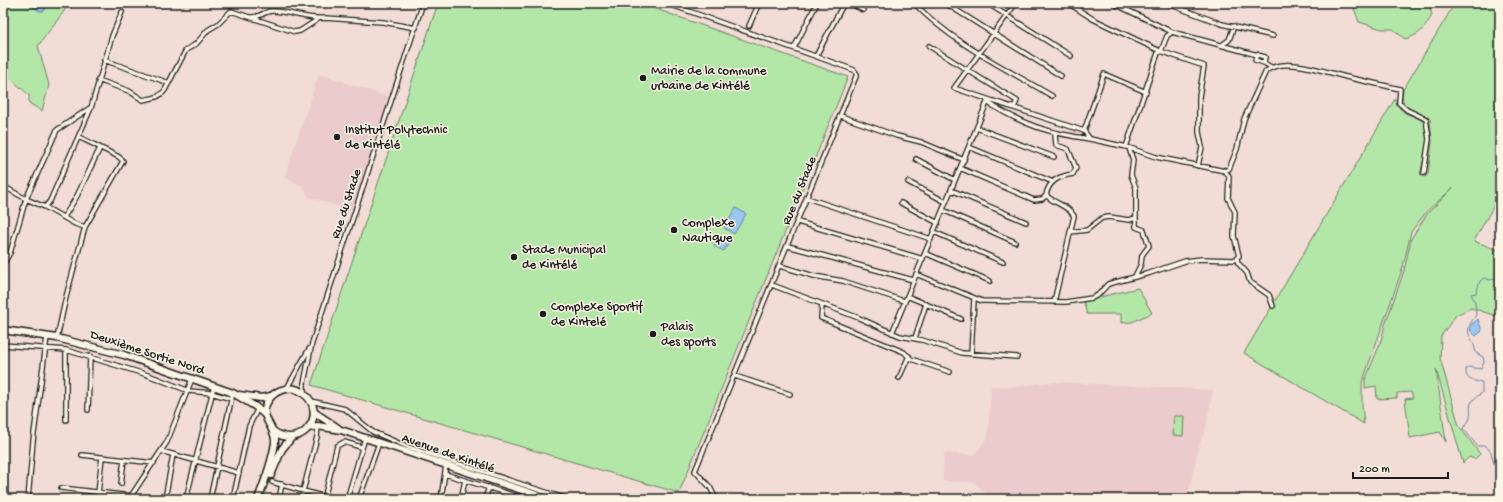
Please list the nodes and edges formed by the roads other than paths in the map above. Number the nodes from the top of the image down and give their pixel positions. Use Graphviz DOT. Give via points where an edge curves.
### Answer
graph roads {
  1 [pos="423,3"];
  2 [pos="666,3"];
  3 [pos="759,3"];
  4 [pos="817,3"];
  5 [pos="844,3"];
  6 [pos="850,3"];
  7 [pos="914,3"];
  8 [pos="945,3"];
  9 [pos="987,3"];
  10 [pos="1016,3"];
  11 [pos="1068,3"];
  12 [pos="1113,3"];
  13 [pos="1166,3"];
  14 [pos="1234,3"];
  15 [pos="1247,3"];
  16 [pos="863,10"];
  17 [pos="122,12"];
  18 [pos="1006,15"];
  19 [pos="248,16"];
  20 [pos="317,20"];
  21 [pos="749,26"];
  22 [pos="1234,26"];
  23 [pos="416,28"];
  24 [pos="1172,32"];
  25 [pos="993,34"];
  26 [pos="1273,36"];
  27 [pos="1222,45"];
  28 [pos="929,46"];
  29 [pos="794,48"];
  30 [pos="1159,51"];
  31 [pos="980,53"];
  32 [pos="1257,54"];
  33 [pos="816,56"];
  34 [pos="1071,56"];
  35 [pos="104,60"];
  36 [pos="1264,63"];
  37 [pos="1271,67"];
  38 [pos="966,71"];
  39 [pos="1061,76"];
  40 [pos="98,80"];
  41 [pos="169,83"];
  42 [pos="1146,92"];
  43 [pos="1052,96"];
  44 [pos="988,101"];
  45 [pos="1014,107"];
  46 [pos="91,108"];
  47 [pos="841,116"];
  48 [pos="977,128"];
  49 [pos="1084,132"];
  50 [pos="1055,134"];
  51 [pos="79,138"];
  52 [pos="1090,139"];
  53 [pos="969,147"];
  54 [pos="1127,147"];
  55 [pos="100,148"];
  56 [pos="1054,158"];
  57 [pos="916,159"];
  58 [pos="964,160"];
  59 [pos="1198,166"];
  60 [pos="960,168"];
  61 [pos="1224,170"];
  62 [pos="1424,173"];
  63 [pos="955,180"];
  64 [pos="908,182"];
  65 [pos="1052,182"];
  66 [pos="5,187"];
  67 [pos="951,190"];
  68 [pos="3,195"];
  69 [pos="1046,195"];
  70 [pos="807,198"];
  71 [pos="26,199"];
  72 [pos="946,202"];
  73 [pos="901,203"];
  74 [pos="45,207"];
  75 [pos="943,210"];
  76 [pos="64,218"];
  77 [pos="1136,218"];
  78 [pos="1073,221"];
  79 [pos="798,222"];
  80 [pos="1026,222"];
  81 [pos="938,223"];
  82 [pos="85,227"];
  83 [pos="1078,229"];
  84 [pos="934,232"];
  85 [pos="1070,232"];
  86 [pos="931,239"];
  87 [pos="1015,242"];
  88 [pos="788,246"];
  89 [pos="925,253"];
  90 [pos="923,259"];
  91 [pos="1237,259"];
  92 [pos="1003,262"];
  93 [pos="3,264"];
  94 [pos="780,266"];
  95 [pos="916,274"];
  96 [pos="1135,276"];
  97 [pos="913,280"];
  98 [pos="990,281"];
  99 [pos="772,285"];
  100 [pos="907,296"];
  101 [pos="974,299"];
  102 [pos="904,302"];
  103 [pos="1054,302"];
  104 [pos="926,304"];
  105 [pos="822,305"];
  106 [pos="1273,306"];
  107 [pos="961,319"];
  108 [pos="3,330"];
  109 [pos="892,333"];
  110 [pos="47,337"];
  111 [pos="57,338"];
  112 [pos="915,338"];
  113 [pos="312,343"];
  114 [pos="3,345"];
  115 [pos="46,348"];
  116 [pos="66,350"];
  117 [pos="971,354"];
  118 [pos="90,356"];
  119 [pos="909,356"];
  120 [pos="1017,357"];
  121 [pos="950,372"];
  122 [pos="735,376"];
  123 [pos="899,378"];
  124 [pos="192,379"];
  125 [pos="214,386"];
  126 [pos="287,388"];
  127 [pos="189,391"];
  128 [pos="211,393"];
  129 [pos="304,393"];
  130 [pos="790,394"];
  131 [pos="234,395"];
  132 [pos="271,396"];
  133 [pos="311,401"];
  134 [pos="258,408"];
  135 [pos="88,410"];
  136 [pos="314,412"];
  137 [pos="265,415"];
  138 [pos="66,420"];
  139 [pos="318,426"];
  140 [pos="308,428"];
  141 [pos="341,430"];
  142 [pos="272,431"];
  143 [pos="292,437"];
  144 [pos="364,438"];
  145 [pos="379,442"];
  146 [pos="361,447"];
  147 [pos="161,451"];
  148 [pos="82,455"];
  149 [pos="173,455"];
  150 [pos="102,457"];
  151 [pos="124,460"];
  152 [pos="195,461"];
  153 [pos="154,463"];
  154 [pos="446,465"];
  155 [pos="217,466"];
  156 [pos="239,473"];
  157 [pos="445,474"];
  158 [pos="465,480"];
  159 [pos="272,482"];
  160 [pos="121,484"];
  161 [pos="282,484"];
  162 [pos="488,487"];
  163 [pos="61,488"];
  164 [pos="303,490"];
  165 [pos="98,493"];
  166 [pos="509,494"];
  167 [pos="130,498"];
  168 [pos="324,498"];
  169 [pos="28,499"];
  170 [pos="165,499"];
  171 [pos="186,499"];
  172 [pos="210,499"];
  173 [pos="233,499"];
  174 [pos="258,499"];
  175 [pos="262,499"];
  176 [pos="279,499"];
  177 [pos="301,499"];
  178 [pos="332,499"];
  179 [pos="347,499"];
  180 [pos="358,499"];
  181 [pos="442,499"];
  182 [pos="462,499"];
  183 [pos="485,499"];
  184 [pos="507,499"];
  185 [pos="525,499"];
  186 [pos="549,499"];
  187 [pos="567,499"];
  188 [pos="716,499"];
  1 -- 23 [label="street, Rue du Stade"];
  2 -- 29 [label="street, Rue du Stade"];
  3 -- 21 [label="street"];
  4 -- 29 [label="street"];
  5 -- 33 [label="street"];
  6 -- 16 [label="street"];
  7 -- 31 [label="street" via="930,19"];
  8 -- 25 [label="street"];
  9 -- 18 [label="street"];
  10 -- 18 [label="street"];
  11 -- 30 [label="street" via="1093,19"];
  12 -- 24 [label="street"];
  13 -- 22 [label="street"];
  14 -- 15 [label="street" via="1244,6"];
  17 -- 35 [label="street"];
  18 -- 25 [label="street"];
  18 -- 34 [label="street"];
  19 -- 20 [label="street" via="260,17 272,11"];
  19 -- 20 [label="street" via="295,32"];
  19 -- 41 [label="street" via="231,11 227,13 196,44 186,50"];
  20 -- 23 [label="street" via="383,22"];
  22 -- 26 [label="street"];
  22 -- 27 [label="street" via="1229,40"];
  23 -- 113 [label="street, Rue du Stade"];
  24 -- 27 [label="street"];
  24 -- 30 [label="street"];
  25 -- 31 [label="street"];
  25 -- 39 [label="street"];
  27 -- 32 [label="street"];
  28 -- 38 [label="street"];
  29 -- 33 [label="street, Rue du Stade"];
  30 -- 42 [label="street"];
  30 -- 59 [label="street" via="1204,66 1199,97 1199,132 1202,147"];
  31 -- 38 [label="street"];
  31 -- 43 [label="street"];
  32 -- 36 [label="street" via="1266,57"];
  32 -- 36 [label="street" via="1255,60"];
  33 -- 47 [label="street, Rue du Stade" via="857,72"];
  35 -- 40 [label="street"];
  35 -- 41 [label="street"];
  36 -- 37 [label="street"];
  37 -- 61 [label="street" via="1262,77 1244,119 1233,160 1228,170"];
  37 -- 62 [label="street" via="1296,65 1314,68 1400,89 1399,103 1426,119 1428,126 1429,139"];
  38 -- 44 [label="street" via="954,88"];
  38 -- 45 [label="street" via="1018,101"];
  40 -- 41 [label="street" via="130,91 143,100 160,96"];
  40 -- 46 [label="street"];
  42 -- 49 [label="street" via="1104,74"];
  42 -- 54 [label="street"];
  44 -- 45 [label="street"];
  44 -- 48 [label="street"];
  44 -- 50 [label="street" via="1013,118"];
  45 -- 49 [label="street"];
  46 -- 51 [label="street"];
  46 -- 71 [label="street" via="57,130"];
  47 -- 58 [label="street" via="921,142"];
  47 -- 70 [label="street, Rue du Stade"];
  48 -- 53 [label="street"];
  48 -- 56 [label="street"];
  49 -- 52 [label="street"];
  50 -- 52 [label="street"];
  50 -- 65 [label="street" via="1056,145 1068,149 1076,168 1073,174 1061,175"];
  51 -- 55 [label="street"];
  51 -- 74 [label="street"];
  52 -- 54 [label="street"];
  53 -- 58 [label="street"];
  53 -- 65 [label="street"];
  54 -- 59 [label="street" via="1156,158"];
  54 -- 77 [label="street" via="1133,160 1131,175 1136,188"];
  55 -- 76 [label="street" via="78,196"];
  55 -- 82 [label="street" via="122,158 123,161"];
  57 -- 63 [label="street"];
  58 -- 60 [label="street"];
  59 -- 61 [label="street"];
  60 -- 63 [label="street"];
  60 -- 69 [label="street" via="1034,200 1042,199"];
  61 -- 91 [label="street" via="1229,176 1228,198 1235,212"];
  63 -- 67 [label="street"];
  64 -- 72 [label="street"];
  65 -- 69 [label="street"];
  66 -- 68 [label="street"];
  66 -- 71 [label="street"];
  67 -- 72 [label="street"];
  67 -- 80 [label="street"];
  69 -- 78 [label="street" via="1072,212"];
  70 -- 79 [label="street, Rue du Stade"];
  70 -- 86 [label="street"];
  71 -- 74 [label="street"];
  71 -- 93 [label="street" via="10,253"];
  72 -- 75 [label="street"];
  73 -- 81 [label="street"];
  74 -- 76 [label="street"];
  75 -- 81 [label="street"];
  75 -- 87 [label="street"];
  76 -- 82 [label="street"];
  77 -- 83 [label="street" via="1102,218 1086,230"];
  77 -- 96 [label="street" via="1136,227 1144,230 1150,246 1142,255"];
  78 -- 83 [label="street"];
  78 -- 85 [label="street"];
  79 -- 88 [label="street, Rue du Stade"];
  79 -- 90 [label="street"];
  81 -- 84 [label="street"];
  82 -- 111 [label="street"];
  83 -- 85 [label="street"];
  84 -- 86 [label="street"];
  84 -- 92 [label="street"];
  85 -- 103 [label="street"];
  86 -- 89 [label="street"];
  88 -- 94 [label="street, Rue du Stade"];
  88 -- 97 [label="street"];
  89 -- 90 [label="street"];
  89 -- 98 [label="street"];
  90 -- 95 [label="street"];
  91 -- 96 [label="street" via="1185,261"];
  91 -- 106 [label="street" via="1250,282 1269,295"];
  94 -- 99 [label="street, Rue du Stade"];
  94 -- 102 [label="street" via="843,281"];
  95 -- 97 [label="street"];
  95 -- 101 [label="street"];
  96 -- 103 [label="street" via="1108,284 1092,298"];
  97 -- 100 [label="street"];
  99 -- 105 [label="street"];
  99 -- 122 [label="street, Rue du Stade"];
  100 -- 102 [label="street"];
  100 -- 104 [label="street"];
  101 -- 103 [label="street"];
  101 -- 117 [label="street"];
  102 -- 109 [label="street"];
  104 -- 107 [label="street"];
  104 -- 112 [label="street"];
  105 -- 109 [label="street"];
  105 -- 119 [label="street" via="822,318"];
  108 -- 110 [label="main road, Deuxième Sortie Nord"];
  109 -- 112 [label="street"];
  110 -- 111 [label="main road, Deuxième Sortie Nord"];
  110 -- 115 [label="street"];
  111 -- 124 [label="main road, Deuxième Sortie Nord" via="124,355"];
  112 -- 117 [label="street"];
  113 -- 126 [label="street, Rue du Stade"];
  113 -- 129 [label="street, Rue du Stade"];
  114 -- 115 [label="street"];
  115 -- 116 [label="street"];
  115 -- 169 [label="street"];
  116 -- 118 [label="street"];
  116 -- 138 [label="street"];
  117 -- 120 [label="street"];
  118 -- 127 [label="street"];
  118 -- 135 [label="street"];
  119 -- 121 [label="street"];
  119 -- 123 [label="street"];
  122 -- 130 [label="street"];
  122 -- 188 [label="street, Rue du Stade" via="695,471 710,487"];
  124 -- 125 [label="main road, Deuxième Sortie Nord"];
  124 -- 127 [label="street"];
  125 -- 128 [label="street"];
  125 -- 131 [label="main road, Deuxième Sortie Nord"];
  126 -- 129 [label="main road"];
  126 -- 132 [label="main road"];
  127 -- 128 [label="street"];
  127 -- 147 [label="street"];
  128 -- 131 [label="street"];
  128 -- 152 [label="street"];
  129 -- 133 [label="main road"];
  131 -- 132 [label="main road, Deuxième Sortie Nord" via="258,398"];
  131 -- 134 [label="main road, Deuxième Sortie Nord"];
  131 -- 155 [label="street"];
  132 -- 137 [label="main road" via="265,408"];
  133 -- 136 [label="main road"];
  133 -- 187 [label="street" via="345,409 373,432 408,447"];
  134 -- 137 [label="main road, Deuxième Sortie Nord"];
  134 -- 156 [label="street" via="250,422"];
  136 -- 140 [label="main road"];
  136 -- 141 [label="main road, Avenue de Kintélé"];
  137 -- 142 [label="main road"];
  139 -- 140 [label="main road, Avenue de Kintélé"];
  139 -- 141 [label="main road, Avenue de Kintélé"];
  139 -- 164 [label="street"];
  140 -- 143 [label="main road" via="298,436"];
  141 -- 144 [label="main road, Avenue de Kintélé"];
  142 -- 143 [label="main road"];
  142 -- 174 [label="main road" via="275,441"];
  143 -- 175 [label="main road" via="285,444 275,463"];
  144 -- 145 [label="main road, Avenue de Kintélé"];
  144 -- 146 [label="street"];
  145 -- 154 [label="main road, Avenue de Kintélé"];
  145 -- 180 [label="street"];
  146 -- 168 [label="street" via="344,442 337,446"];
  146 -- 179 [label="street"];
  147 -- 149 [label="street"];
  147 -- 153 [label="street"];
  148 -- 150 [label="street"];
  149 -- 152 [label="street"];
  149 -- 170 [label="street"];
  150 -- 151 [label="street"];
  150 -- 165 [label="street"];
  151 -- 153 [label="street"];
  151 -- 160 [label="street"];
  152 -- 155 [label="street"];
  152 -- 171 [label="street"];
  153 -- 167 [label="street"];
  154 -- 157 [label="street"];
  154 -- 186 [label="main road, Avenue de Kintélé"];
  155 -- 156 [label="street"];
  155 -- 172 [label="street"];
  156 -- 173 [label="street"];
  157 -- 158 [label="street"];
  157 -- 181 [label="street"];
  158 -- 162 [label="street"];
  158 -- 182 [label="street"];
  159 -- 161 [label="street"];
  161 -- 164 [label="street"];
  161 -- 176 [label="street"];
  162 -- 166 [label="street"];
  162 -- 183 [label="street"];
  163 -- 165 [label="street"];
  164 -- 168 [label="street"];
  164 -- 177 [label="street"];
  165 -- 167 [label="street"];
  166 -- 184 [label="street"];
  166 -- 185 [label="street"];
  168 -- 178 [label="street"];
}
